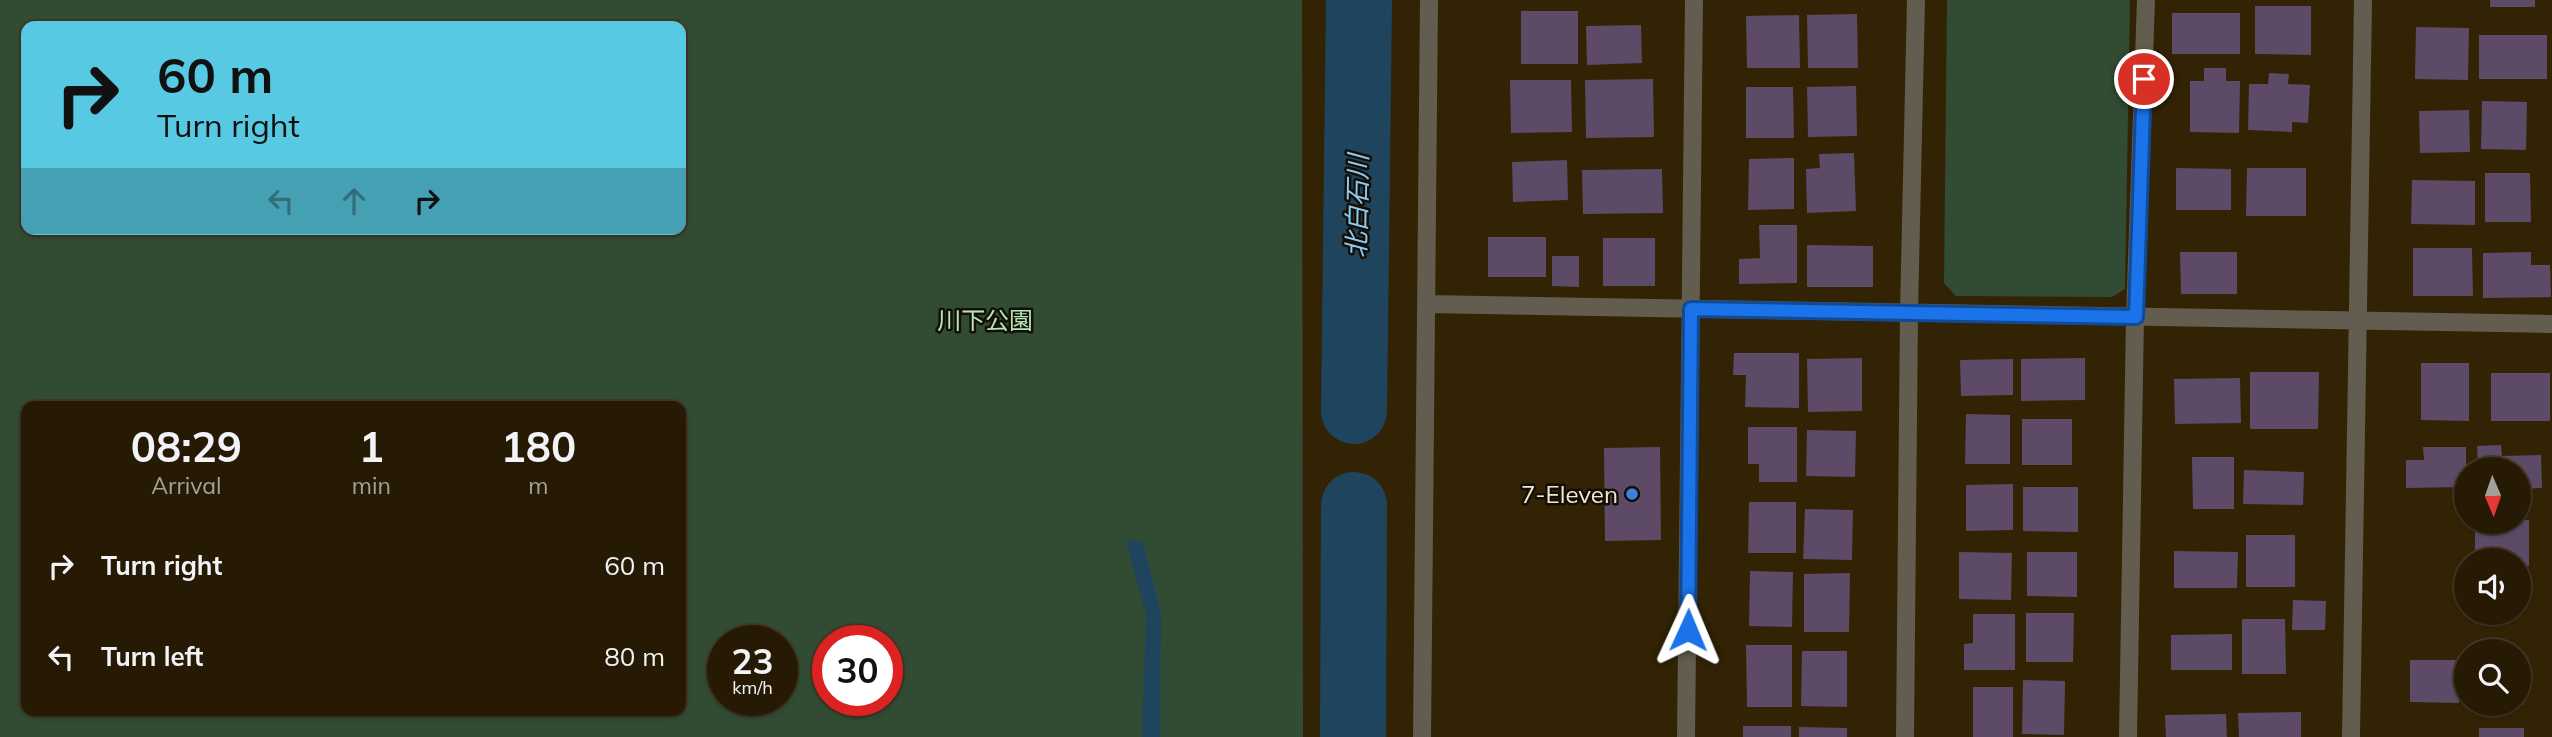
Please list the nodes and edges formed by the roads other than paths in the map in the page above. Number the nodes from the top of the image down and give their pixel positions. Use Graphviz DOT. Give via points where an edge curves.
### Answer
graph roads {
  1 [pos="1429,0"];
  2 [pos="1694,0"];
  3 [pos="1916,0"];
  4 [pos="2147,0"];
  5 [pos="2363,0"];
  6 [pos="1426,304"];
  7 [pos="1691,309"];
  8 [pos="1909,312"];
  9 [pos="2136,317"];
  10 [pos="2358,320"];
  11 [pos="2552,324"];
  12 [pos="1422,737"];
  13 [pos="1686,737"];
  14 [pos="1905,737"];
  15 [pos="2128,737"];
  16 [pos="2351,737"];
  1 -- 6 [label="street"];
  2 -- 7 [label="street"];
  3 -- 8 [label="street"];
  4 -- 9 [label="street"];
  5 -- 10 [label="street"];
  6 -- 7 [label="street"];
  6 -- 12 [label="street"];
  7 -- 8 [label="street"];
  7 -- 13 [label="street"];
  8 -- 9 [label="street"];
  8 -- 14 [label="street"];
  9 -- 10 [label="street"];
  9 -- 15 [label="street"];
  10 -- 11 [label="street"];
  10 -- 16 [label="street"];
}
